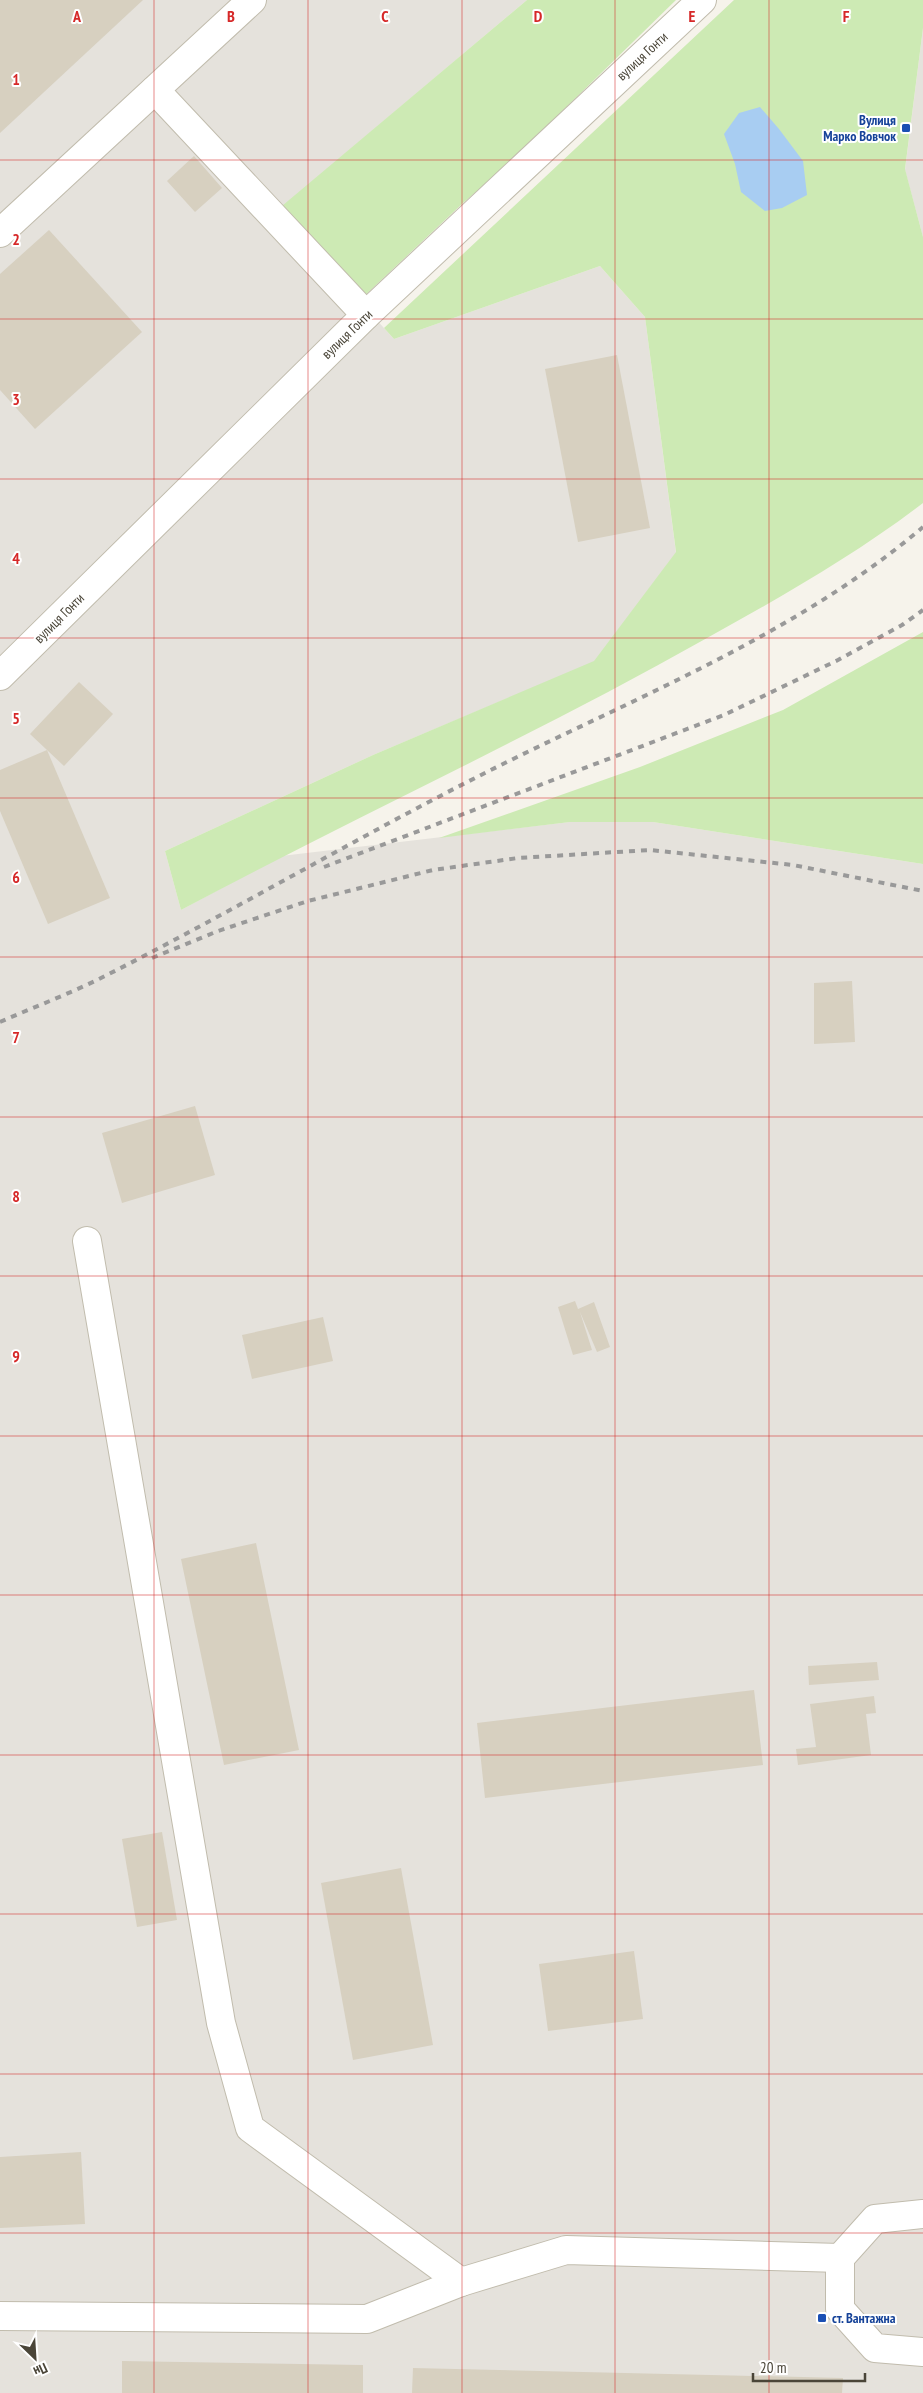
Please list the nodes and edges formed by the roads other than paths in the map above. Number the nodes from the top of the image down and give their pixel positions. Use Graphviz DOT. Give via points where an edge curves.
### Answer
graph roads {
  1 [pos="252,0"];
  2 [pos="702,0"];
  3 [pos="155,90"];
  4 [pos="0,233"];
  5 [pos="366,315"];
  6 [pos="0,676"];
  7 [pos="87,1241"];
  8 [pos="923,2214"];
  9 [pos="840,2258"];
  10 [pos="461,2282"];
  11 [pos="0,2316"];
  12 [pos="923,2352"];
  1 -- 3 [label="street"];
  2 -- 5 [label="street, вулиця Гонти"];
  3 -- 4 [label="street"];
  3 -- 5 [label="street"];
  5 -- 6 [label="street, вулиця Гонти"];
  7 -- 10 [label="street" via="221,2023 250,2128"];
  8 -- 9 [label="street" via="874,2219"];
  9 -- 10 [label="street" via="566,2250"];
  9 -- 12 [label="street" via="840,2309 875,2348"];
  10 -- 11 [label="street" via="367,2319"];
}
